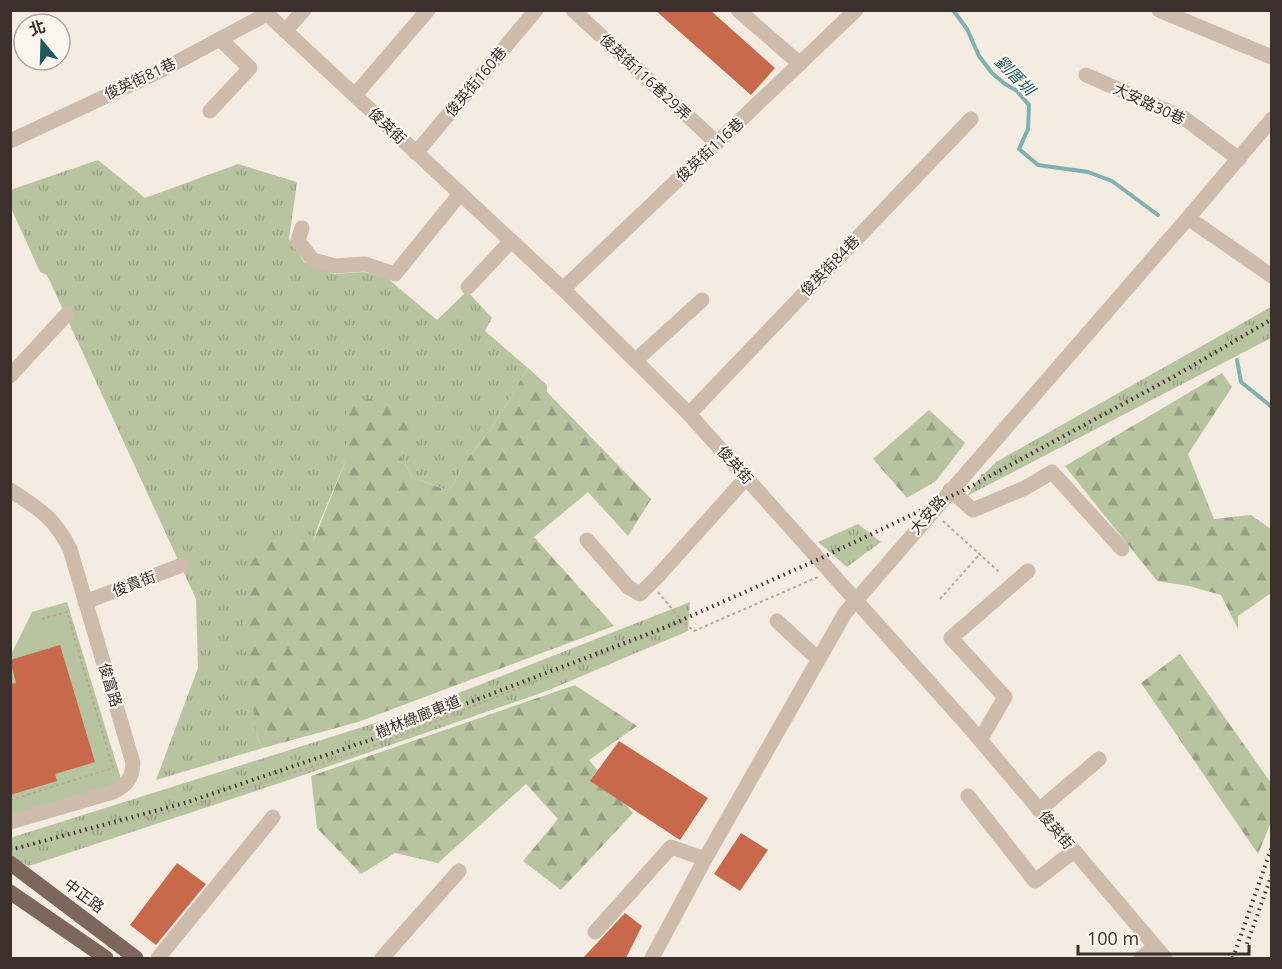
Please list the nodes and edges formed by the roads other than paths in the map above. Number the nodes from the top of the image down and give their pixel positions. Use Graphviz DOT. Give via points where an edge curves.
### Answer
graph roads {
  1 [pos="304,10"];
  2 [pos="428,10"];
  3 [pos="536,10"];
  4 [pos="573,10"];
  5 [pos="738,10"];
  6 [pos="856,10"];
  7 [pos="1160,10"];
  8 [pos="265,12"];
  9 [pos="285,31"];
  10 [pos="220,39"];
  11 [pos="1272,57"];
  12 [pos="800,64"];
  13 [pos="1086,75"];
  14 [pos="355,95"];
  15 [pos="210,111"];
  16 [pos="971,119"];
  17 [pos="1272,119"];
  18 [pos="10,141"];
  19 [pos="717,143"];
  20 [pos="416,153"];
  21 [pos="1239,159"];
  22 [pos="460,194"];
  23 [pos="1188,218"];
  24 [pos="302,228"];
  25 [pos="511,241"];
  26 [pos="1272,276"];
  27 [pos="468,287"];
  28 [pos="563,289"];
  29 [pos="702,300"];
  30 [pos="67,314"];
  31 [pos="636,360"];
  32 [pos="10,376"];
  33 [pos="689,414"];
  34 [pos="747,478"];
  35 [pos="10,490"];
  36 [pos="950,490"];
  37 [pos="587,540"];
  38 [pos="1122,549"];
  39 [pos="182,565"];
  40 [pos="1028,571"];
  41 [pos="856,600"];
  42 [pos="85,602"];
  43 [pos="777,621"];
  44 [pos="818,659"];
  45 [pos="980,740"];
  46 [pos="1099,759"];
  47 [pos="968,796"];
  48 [pos="1039,810"];
  49 [pos="273,818"];
  50 [pos="10,822"];
  51 [pos="1074,851"];
  52 [pos="705,859"];
  53 [pos="10,863"];
  54 [pos="459,871"];
  55 [pos="10,892"];
  56 [pos="595,932"];
  57 [pos="1155,947"];
  58 [pos="106,958"];
  59 [pos="136,958"];
  60 [pos="158,958"];
  61 [pos="382,958"];
  62 [pos="652,958"];
  63 [pos="1140,958"];
  64 [pos="1165,958"];
  1 -- 9 [label="street"];
  2 -- 14 [label="street"];
  3 -- 20 [label="street, 俊英街160巷"];
  4 -- 19 [label="street, 俊英街116巷29弄"];
  5 -- 12 [label="street"];
  6 -- 12 [label="street, 俊英街116巷"];
  7 -- 11 [label="street"];
  8 -- 9 [label="street, 俊英街"];
  8 -- 10 [label="street, 俊英街81巷"];
  9 -- 14 [label="street, 俊英街"];
  10 -- 15 [label="street" via="250,68"];
  10 -- 18 [label="street, 俊英街81巷"];
  12 -- 19 [label="street, 俊英街116巷"];
  13 -- 21 [label="street, 大安路30巷" via="1184,118"];
  14 -- 20 [label="street, 俊英街"];
  16 -- 33 [label="street, 俊英街84巷"];
  17 -- 21 [label="street, 大安路"];
  19 -- 28 [label="street, 俊英街116巷"];
  20 -- 22 [label="street, 俊英街"];
  21 -- 23 [label="street, 大安路"];
  22 -- 24 [label="street" via="395,274 365,264 335,266 313,260 298,241"];
  22 -- 25 [label="street, 俊英街"];
  23 -- 26 [label="street"];
  23 -- 36 [label="street, 大安路"];
  25 -- 27 [label="street"];
  25 -- 28 [label="street, 俊英街"];
  28 -- 31 [label="street, 俊英街"];
  29 -- 31 [label="street"];
  30 -- 32 [label="street"];
  31 -- 33 [label="street, 俊英街"];
  33 -- 34 [label="street, 俊英街"];
  34 -- 37 [label="street" via="639,594 628,587"];
  34 -- 41 [label="street, 俊英街"];
  35 -- 42 [label="street, 俊富路" via="48,515 60,530"];
  36 -- 38 [label="street" via="973,510 1052,472"];
  36 -- 41 [label="street, 大安路"];
  39 -- 42 [label="street, 俊貴街"];
  40 -- 45 [label="street" via="951,638 1005,697"];
  41 -- 44 [label="street, 大安路"];
  41 -- 45 [label="street, 俊英街"];
  42 -- 50 [label="street, 俊富路" via="133,774 126,785 113,792"];
  43 -- 44 [label="street"];
  44 -- 52 [label="street, 大安路"];
  45 -- 48 [label="street, 俊英街"];
  46 -- 48 [label="street"];
  47 -- 51 [label="street" via="1035,881"];
  48 -- 51 [label="street, 俊英街"];
  49 -- 60 [label="street"];
  51 -- 57 [label="street, 俊英街"];
  52 -- 56 [label="street" via="671,847"];
  52 -- 62 [label="street, 大安路"];
  53 -- 59 [label="main road, 中正路"];
  54 -- 61 [label="street"];
  55 -- 58 [label="main road"];
  57 -- 63 [label="street"];
  57 -- 64 [label="street, 俊英街"];
}
